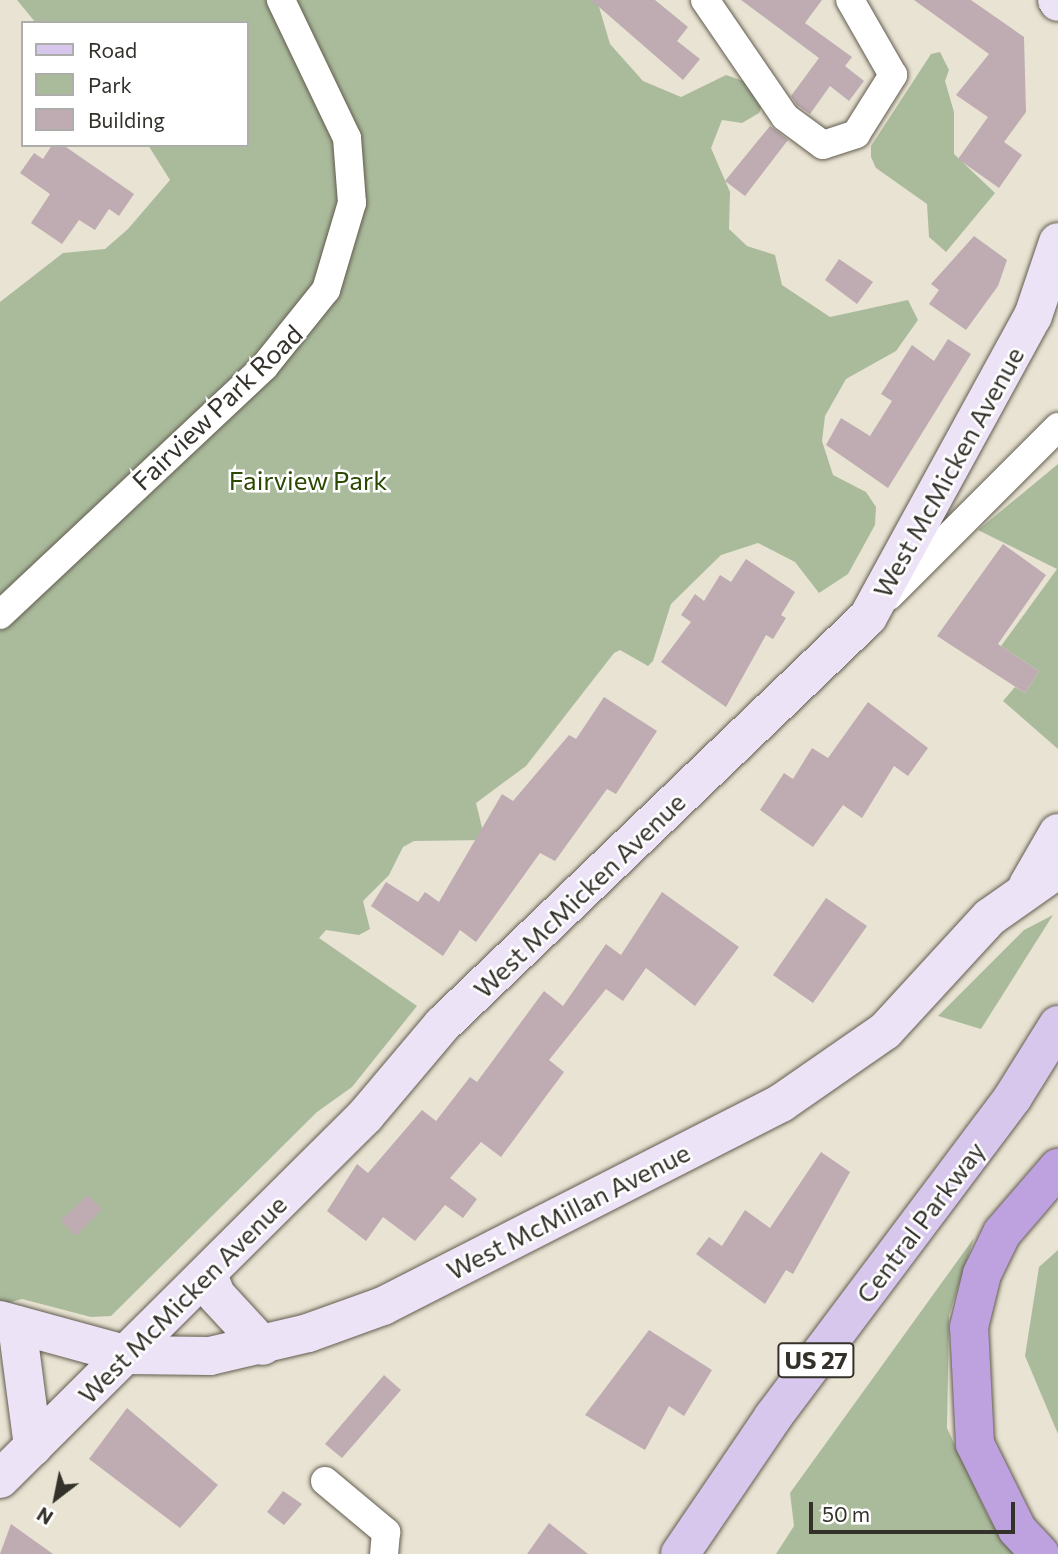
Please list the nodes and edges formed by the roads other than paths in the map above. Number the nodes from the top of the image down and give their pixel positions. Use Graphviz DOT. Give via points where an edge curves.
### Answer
graph roads {
  1 [pos="281,0"];
  2 [pos="705,0"];
  3 [pos="850,0"];
  4 [pos="1058,242"];
  5 [pos="1058,427"];
  6 [pos="0,615"];
  7 [pos="868,617"];
  8 [pos="1058,833"];
  9 [pos="1043,877"];
  10 [pos="1058,1025"];
  11 [pos="1058,1168"];
  12 [pos="208,1274"];
  13 [pos="9,1322"];
  14 [pos="263,1346"];
  15 [pos="128,1355"];
  16 [pos="33,1447"];
  17 [pos="0,1479"];
  18 [pos="325,1481"];
  19 [pos="385,1543"];
  20 [pos="680,1554"];
  21 [pos="1040,1554"];
  1 -- 6 [label="street, Fairview Park Road" via="347,138 352,203 326,290 264,367"];
  2 -- 3 [label="street" via="797,132 823,145 840,144 856,134 893,75"];
  4 -- 7 [label="street, West McMicken Avenue" via="1033,316"];
  5 -- 7 [label="street"];
  7 -- 12 [label="street, West McMicken Avenue" via="443,1024 366,1115"];
  8 -- 9 [label="street, West McMillan Avenue"];
  9 -- 14 [label="street, West McMillan Avenue" via="884,1031 781,1102 383,1306"];
  10 -- 20 [label="main road, Central Parkway / US 27" via="1013,1097 773,1417"];
  11 -- 21 [label="highway" via="1003,1233 982,1274 969,1328 975,1444 1017,1530"];
  12 -- 14 [label="street" via="216,1295"];
  12 -- 15 [label="street, West McMicken Avenue"];
  13 -- 15 [label="street, West McMillan Avenue"];
  13 -- 16 [label="street"];
  14 -- 15 [label="street, West McMillan Avenue" via="210,1356"];
  15 -- 16 [label="street, West McMicken Avenue"];
  16 -- 17 [label="street, West McMicken Avenue"];
  18 -- 19 [label="street"];
}
